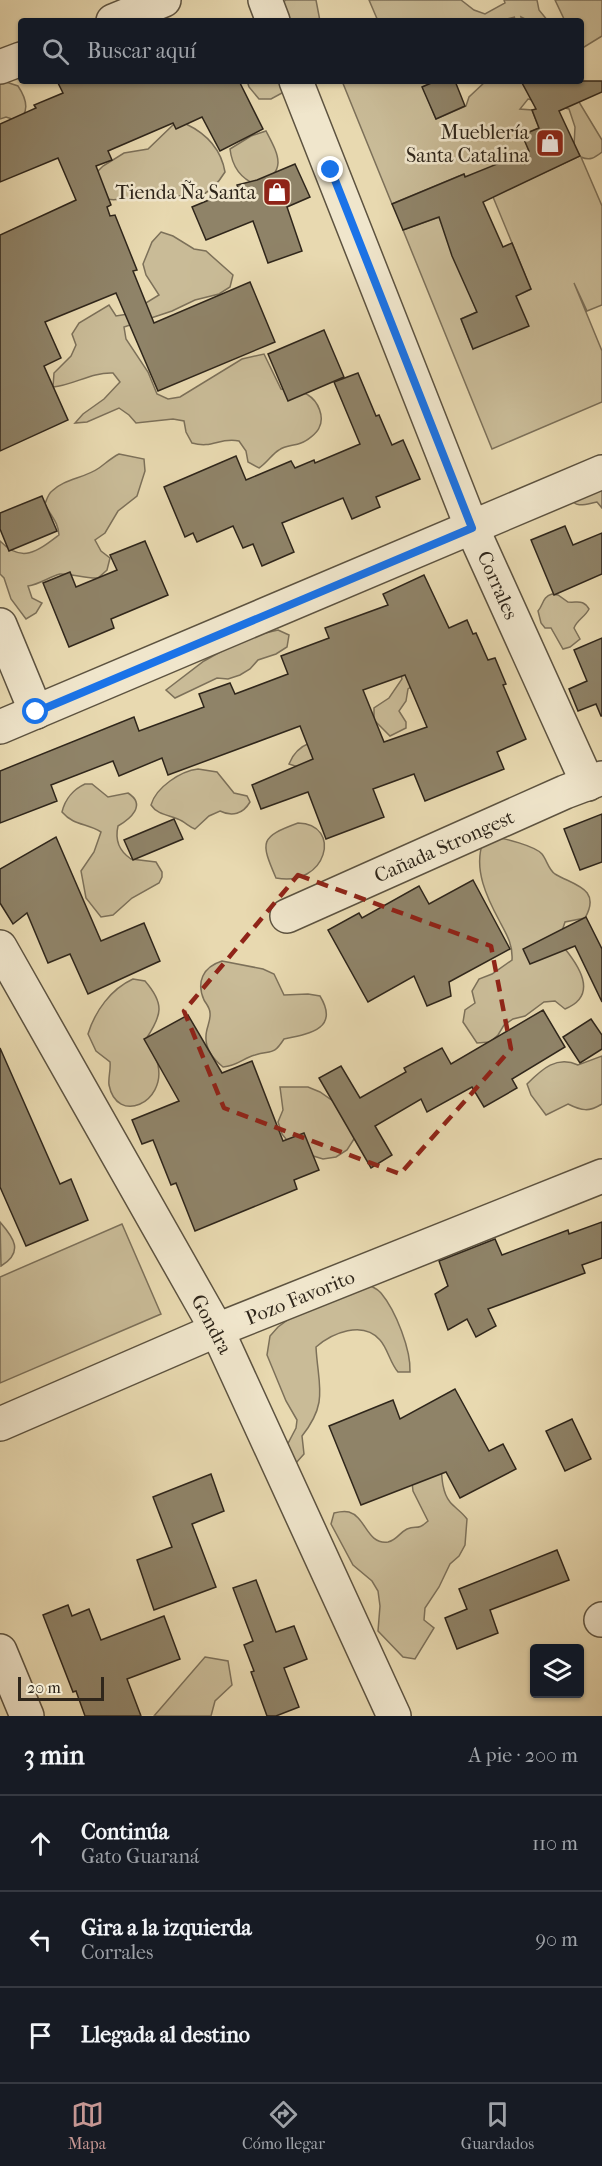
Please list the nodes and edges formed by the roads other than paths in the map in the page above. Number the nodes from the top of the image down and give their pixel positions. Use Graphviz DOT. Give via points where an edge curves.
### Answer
graph roads {
  1 [pos="164,0"];
  2 [pos="265,0"];
  3 [pos="120,18"];
  4 [pos="272,18"];
  5 [pos="18,60"];
  6 [pos="0,68"];
  7 [pos="297,84"];
  8 [pos="602,472"];
  9 [pos="472,528"];
  10 [pos="0,625"];
  11 [pos="36,712"];
  12 [pos="0,727"];
  13 [pos="595,781"];
  14 [pos="287,916"];
  15 [pos="0,947"];
  16 [pos="602,1176"];
  17 [pos="218,1330"];
  18 [pos="0,1424"];
  19 [pos="0,1651"];
  20 [pos="27,1716"];
  21 [pos="394,1716"];
  1 -- 3 [label="street"];
  2 -- 4 [label="street"];
  5 -- 6 [label="street"];
  7 -- 9 [label="street, Corrales"];
  8 -- 9 [label="street"];
  9 -- 11 [label="street"];
  9 -- 13 [label="street, Corrales"];
  10 -- 11 [label="street"];
  11 -- 12 [label="street"];
  13 -- 14 [label="street, Cañada Strongest"];
  15 -- 17 [label="street, Gondra"];
  16 -- 17 [label="street, Pozo Favorito"];
  17 -- 18 [label="street, Pozo Favorito"];
  17 -- 21 [label="street, Gondra"];
  19 -- 20 [label="street"];
}
